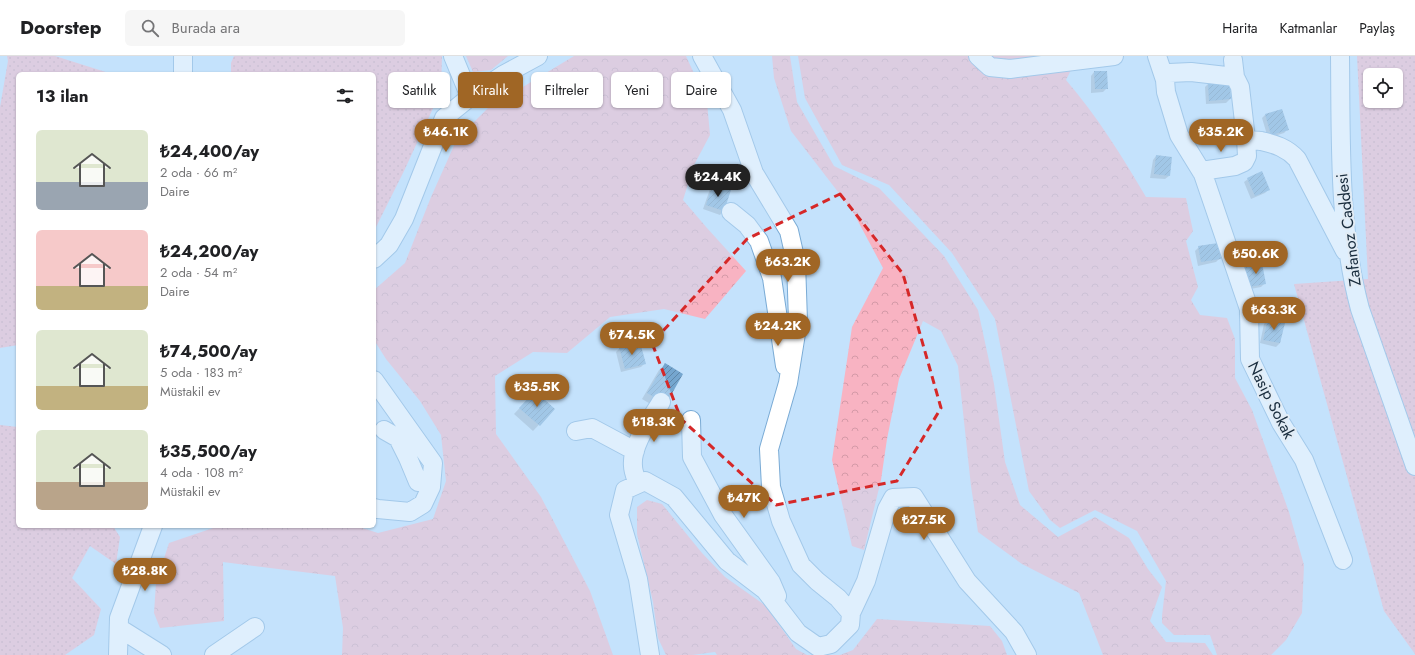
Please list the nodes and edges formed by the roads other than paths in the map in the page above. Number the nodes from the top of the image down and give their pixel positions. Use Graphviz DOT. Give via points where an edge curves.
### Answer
graph roads {
  1 [pos="183,56"];
  2 [pos="453,56"];
  3 [pos="513,56"];
  4 [pos="538,56"];
  5 [pos="702,56"];
  6 [pos="978,56"];
  7 [pos="1114,56"];
  8 [pos="1157,56"];
  9 [pos="1340,56"];
  10 [pos="183,72"];
  11 [pos="460,72"];
  12 [pos="505,72"];
  13 [pos="509,72"];
  14 [pos="1165,80"];
  15 [pos="458,107"];
  16 [pos="1246,139"];
  17 [pos="1201,171"];
  18 [pos="731,212"];
  19 [pos="376,257"];
  20 [pos="1349,259"];
  21 [pos="788,383"];
  22 [pos="376,385"];
  23 [pos="661,402"];
  24 [pos="691,420"];
  25 [pos="576,431"];
  26 [pos="396,432"];
  27 [pos="635,452"];
  28 [pos="1415,466"];
  29 [pos="418,482"];
  30 [pos="638,484"];
  31 [pos="376,508"];
  32 [pos="152,528"];
  33 [pos="1343,560"];
  34 [pos="851,613"];
  35 [pos="787,619"];
  36 [pos="255,627"];
  37 [pos="119,628"];
  38 [pos="118,655"];
  39 [pos="162,655"];
  40 [pos="214,655"];
  41 [pos="650,655"];
  42 [pos="1027,655"];
  1 -- 10 [label="street"];
  2 -- 11 [label="street"];
  3 -- 12 [label="street"];
  4 -- 13 [label="street"];
  5 -- 21 [label="street" via="732,110 754,173 789,230 796,262 798,321"];
  6 -- 7 [label="street" via="990,67 1010,69"];
  8 -- 14 [label="street, Nasip Sokak"];
  9 -- 20 [label="street, Zafanoz Caddesi" via="1340,159"];
  14 -- 16 [label="street" via="1169,73 1234,68 1240,87"];
  14 -- 17 [label="street, Nasip Sokak" via="1179,135"];
  15 -- 19 [label="street" via="444,118 404,219 389,245"];
  16 -- 17 [label="street" via="1244,162 1235,166"];
  16 -- 20 [label="street" via="1278,145 1297,159"];
  17 -- 33 [label="street, Nasip Sokak" via="1249,308 1250,359 1281,423 1304,460"];
  18 -- 21 [label="street" via="747,225 759,241 772,278"];
  20 -- 28 [label="street, Zafanoz Caddesi" via="1360,309"];
  21 -- 34 [label="street" via="769,448 771,487 781,521 801,565"];
  22 -- 26 [label="street"];
  23 -- 27 [label="street" via="643,431"];
  24 -- 35 [label="street" via="692,457 723,516 771,582"];
  25 -- 27 [label="street" via="592,428"];
  26 -- 29 [label="street"];
  26 -- 31 [label="street" via="433,463 431,487 423,504 410,512"];
  27 -- 30 [label="street" via="633,465"];
  30 -- 35 [label="street" via="645,481 674,497 727,561 765,590"];
  30 -- 41 [label="street" via="625,490 619,515 638,578"];
  32 -- 37 [label="street" via="120,618"];
  34 -- 35 [label="street" via="850,626 831,644 818,647 798,633"];
  34 -- 42 [label="street" via="866,581 887,509 893,498 914,497 967,581 1014,632"];
  36 -- 40 [label="street"];
  37 -- 38 [label="street"];
  37 -- 39 [label="street"];
}
